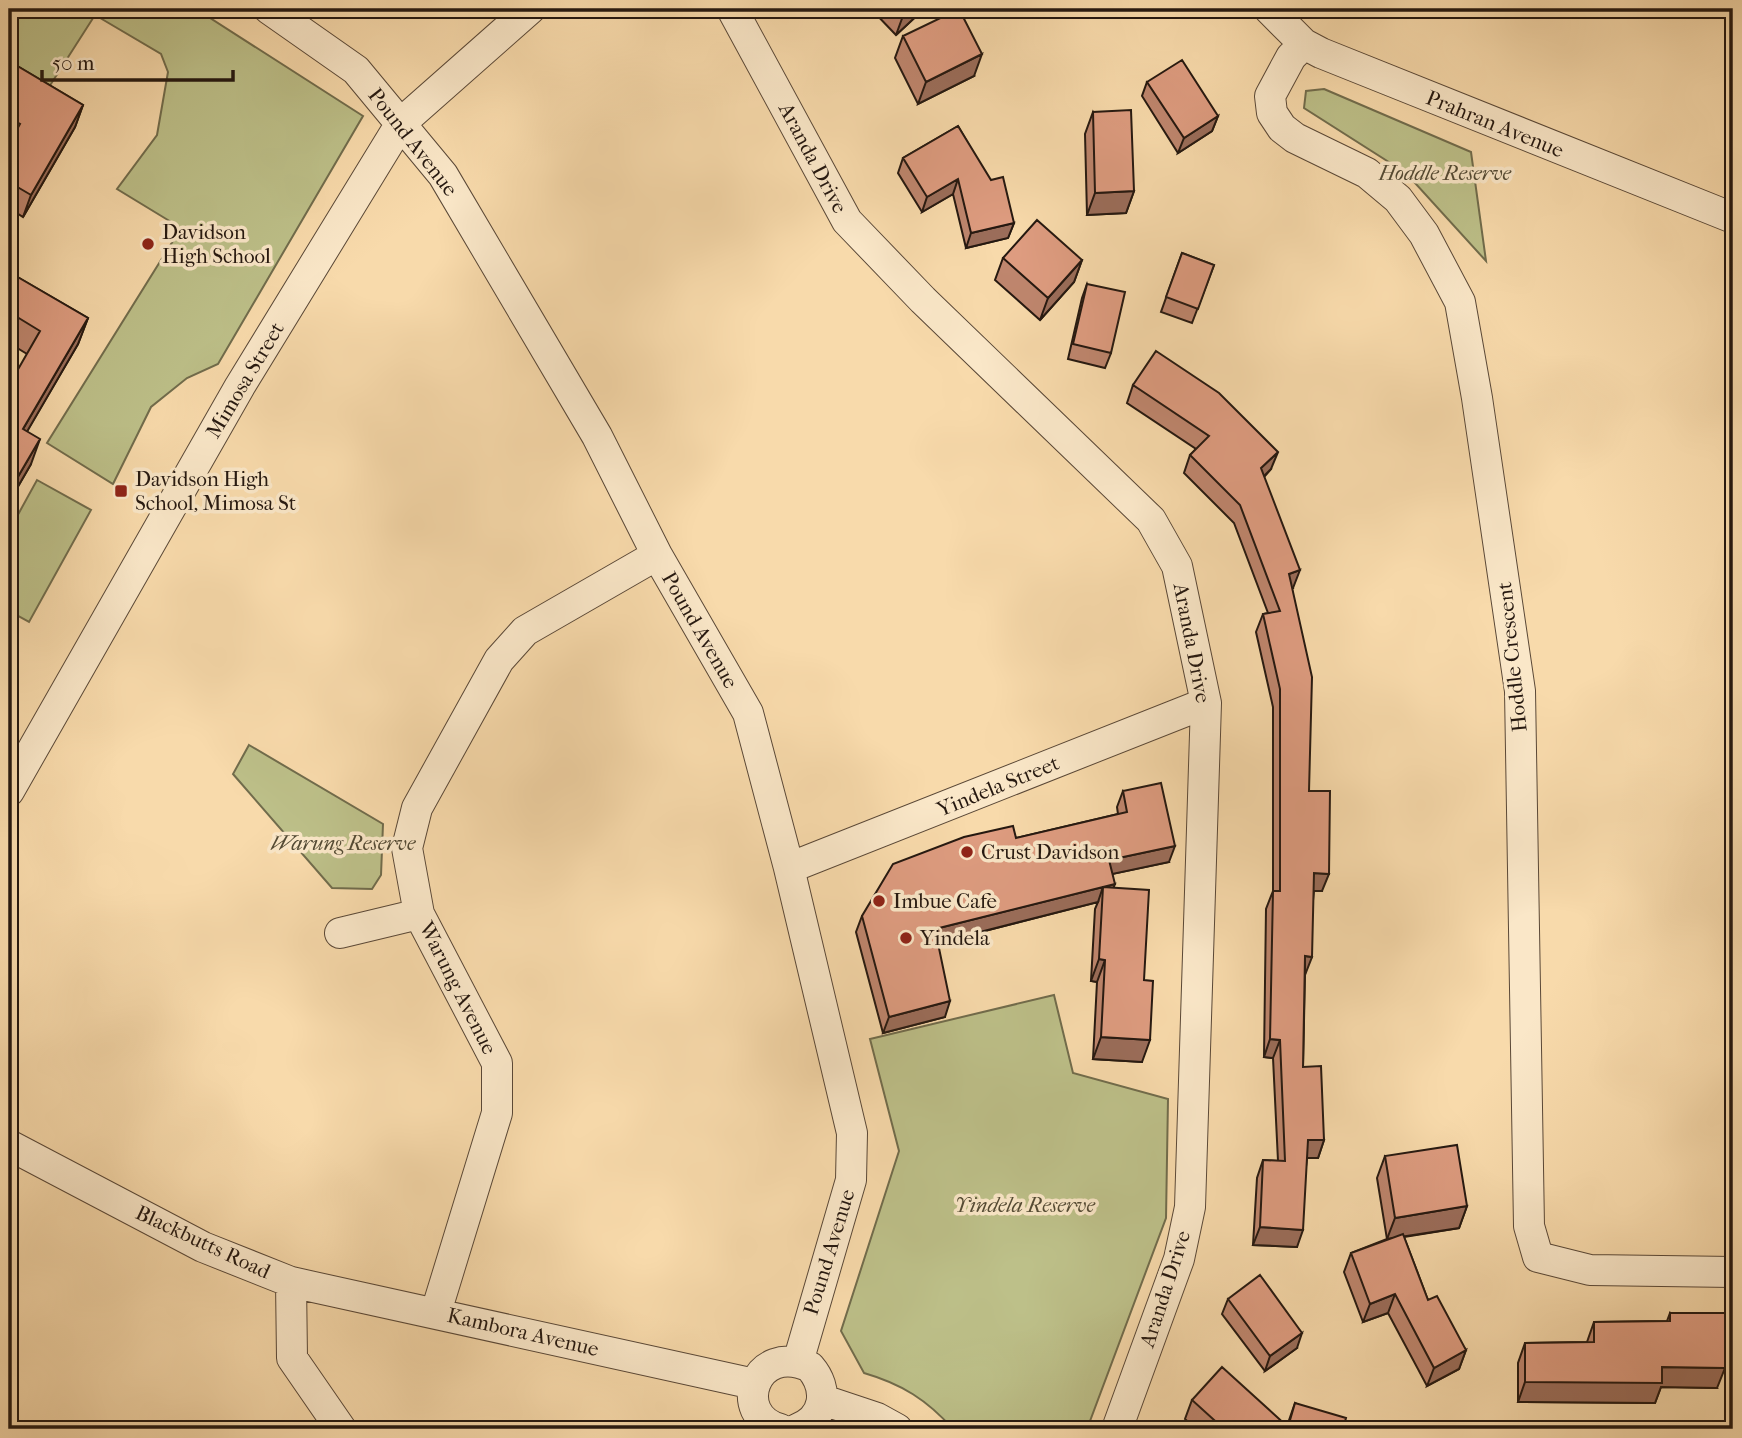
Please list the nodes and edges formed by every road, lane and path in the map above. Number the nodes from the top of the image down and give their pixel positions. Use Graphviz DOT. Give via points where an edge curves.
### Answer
graph roads {
  1 [pos="269,9"];
  2 [pos="530,9"];
  3 [pos="732,9"];
  4 [pos="1269,9"];
  5 [pos="1304,44"];
  6 [pos="401,123"];
  7 [pos="1733,218"];
  8 [pos="657,555"];
  9 [pos="1206,704"];
  10 [pos="9,791"];
  11 [pos="789,868"];
  12 [pos="419,914"];
  13 [pos="340,933"];
  14 [pos="9,1145"];
  15 [pos="1733,1272"];
  16 [pos="291,1282"];
  17 [pos="436,1312"];
  18 [pos="798,1362"];
  19 [pos="754,1384"];
  20 [pos="823,1400"];
  21 [pos="768,1427"];
  22 [pos="341,1429"];
  23 [pos="797,1429"];
  24 [pos="897,1429"];
  25 [pos="1117,1429"];
  1 -- 6 [label="street, Pound Avenue" via="356,70"];
  2 -- 6 [label="street, Mimosa Street"];
  3 -- 9 [label="street, Aranda Drive" via="847,221 1151,520 1177,566"];
  4 -- 5 [label="street, Prahran Avenue"];
  5 -- 7 [label="street, Prahran Avenue"];
  5 -- 15 [label="street, Hoddle Crescent" via="1291,57 1270,96 1272,113 1295,138 1367,173 1398,199 1424,234 1460,302 1520,691 1529,1226 1538,1257 1590,1270"];
  6 -- 8 [label="street, Pound Avenue" via="443,175 597,436"];
  6 -- 10 [label="street, Mimosa Street" via="240,386"];
  8 -- 11 [label="street, Pound Avenue" via="748,713"];
  8 -- 12 [label="street, Warung Avenue" via="525,631 499,660 417,808 407,848"];
  9 -- 11 [label="street, Yindela Street"];
  9 -- 25 [label="street, Aranda Drive" via="1190,1207 1179,1259"];
  11 -- 18 [label="street, Pound Avenue" via="852,1133 850,1180"];
  12 -- 13 [label="street"];
  12 -- 17 [label="street, Warung Avenue" via="497,1063 497,1113"];
  14 -- 16 [label="street, Blackbutts Road" via="203,1247"];
  16 -- 17 [label="street, Kambora Avenue"];
  16 -- 22 [label="street, Blackbutts Road" via="292,1358"];
  17 -- 19 [label="street, Kambora Avenue"];
  18 -- 19 [label="street" via="777,1362 759,1374"];
  18 -- 20 [label="street" via="818,1376"];
  19 -- 21 [label="street" via="754,1405"];
  20 -- 23 [label="street" via="814,1419"];
  20 -- 24 [label="street"];
}
